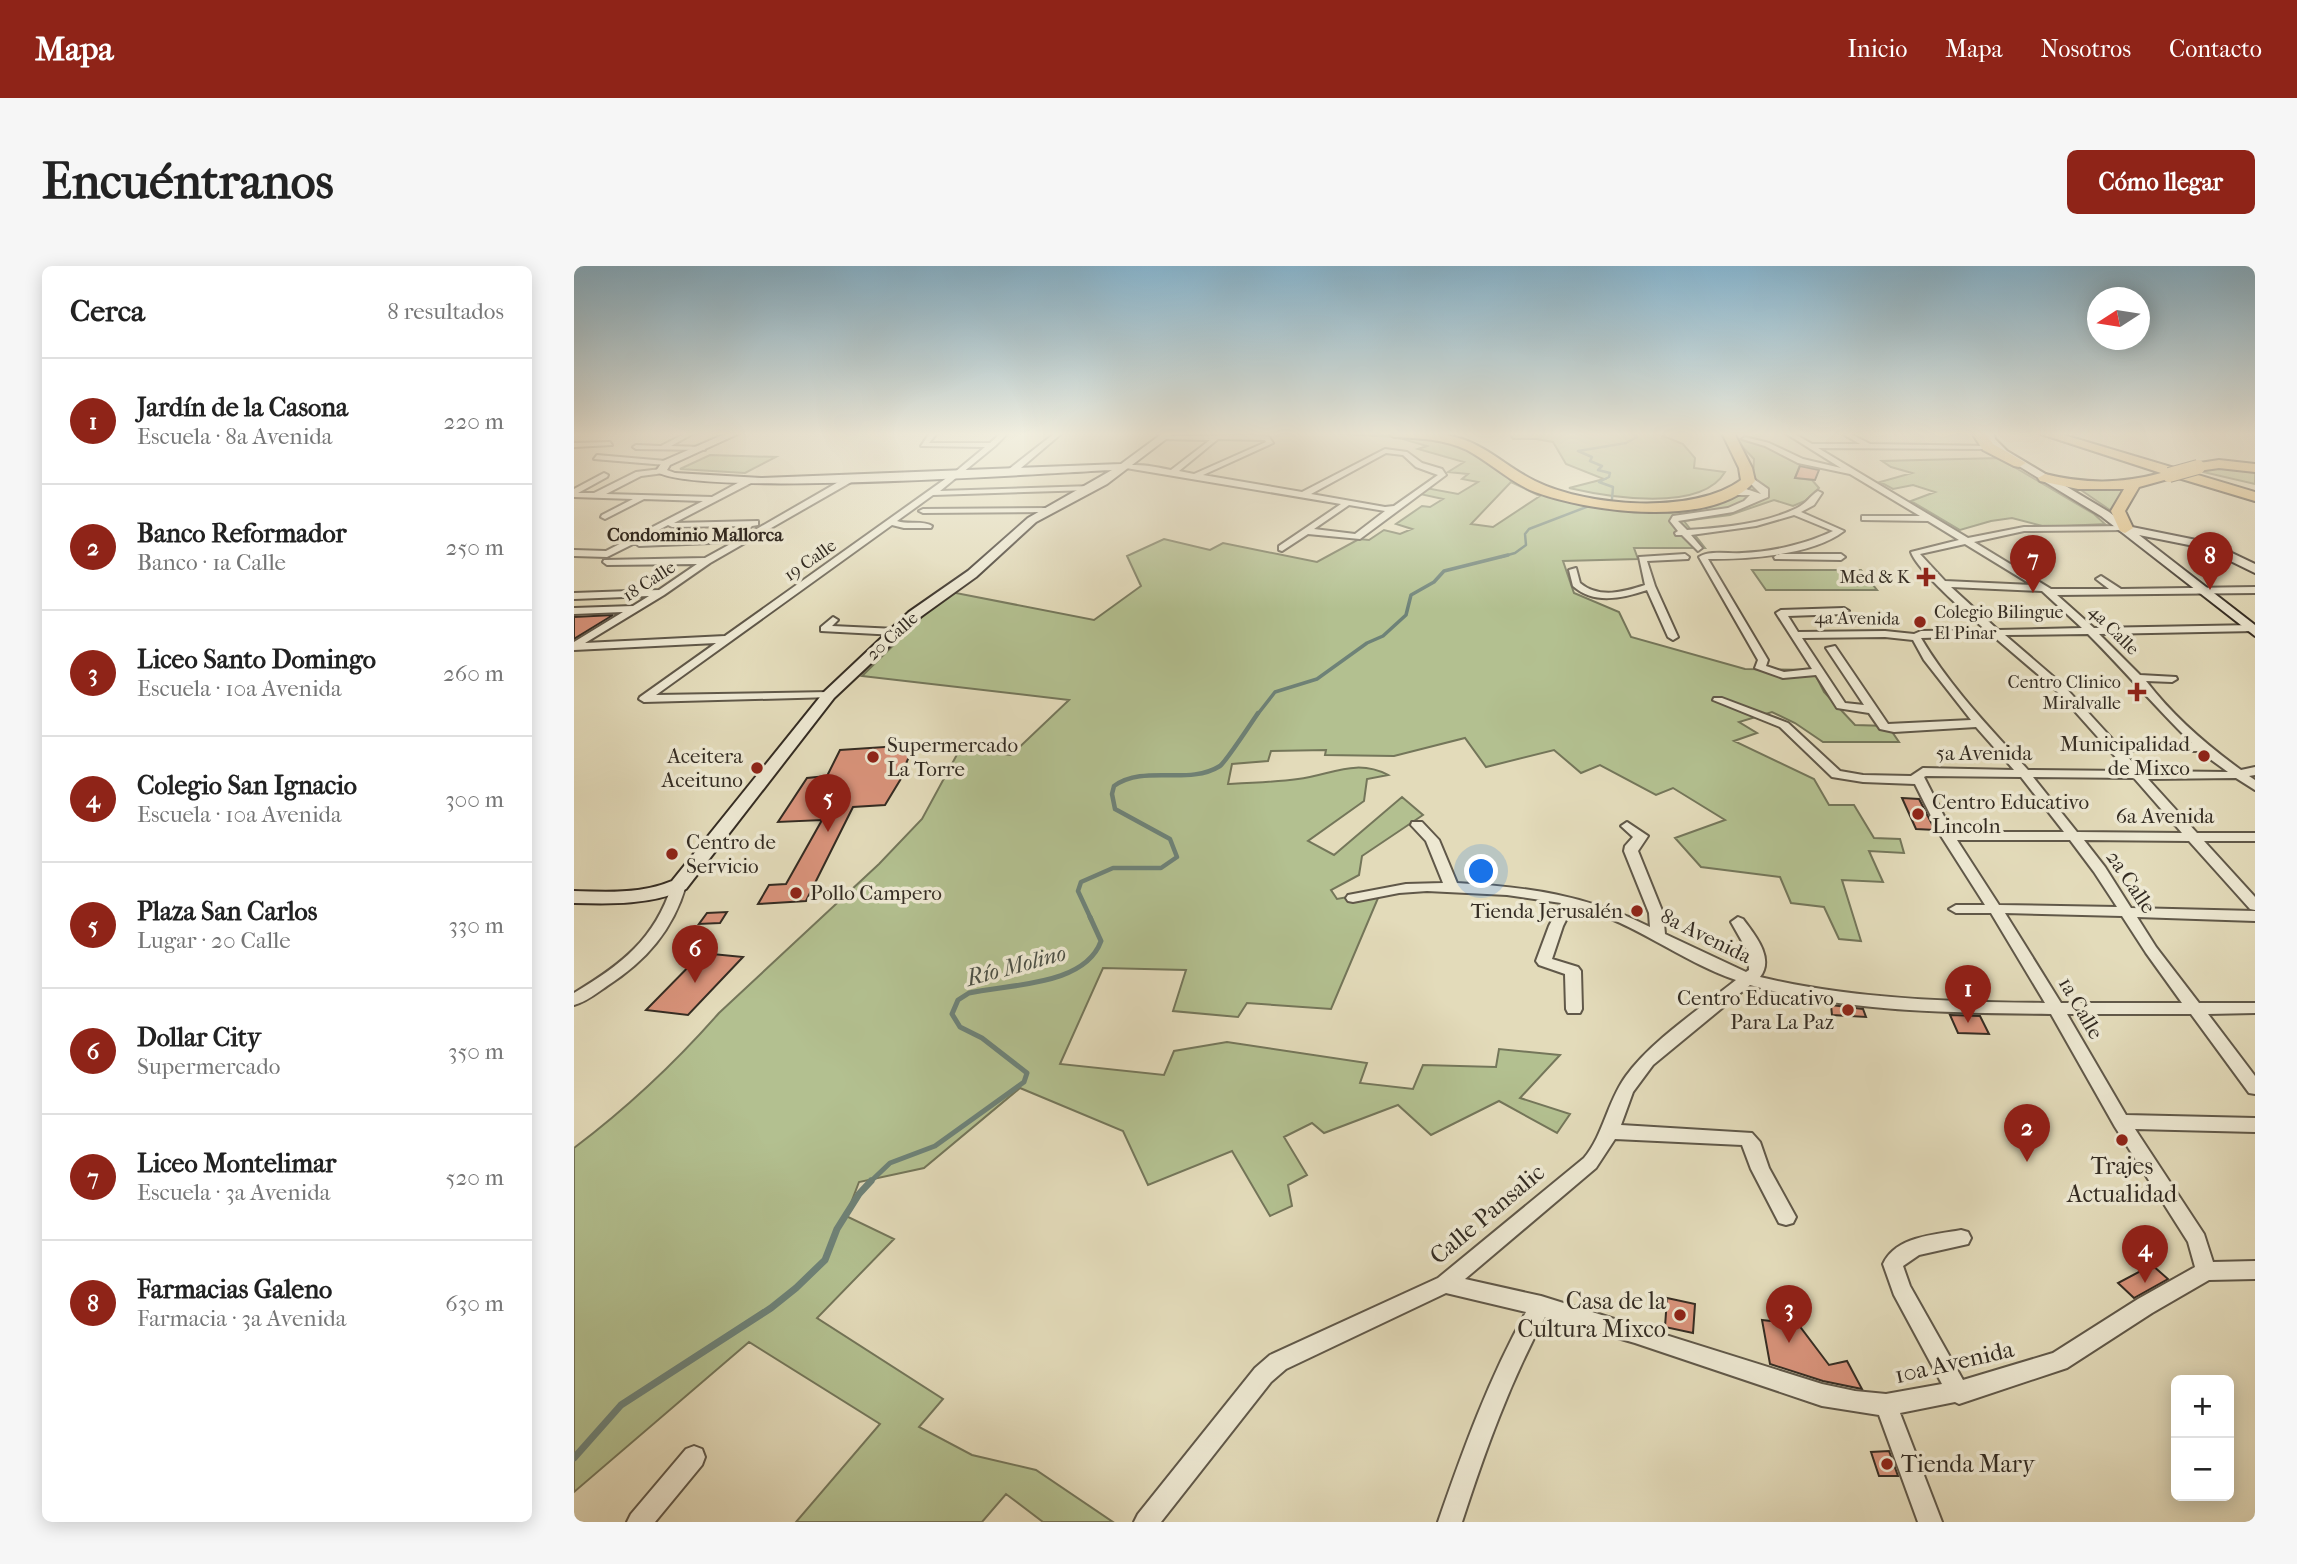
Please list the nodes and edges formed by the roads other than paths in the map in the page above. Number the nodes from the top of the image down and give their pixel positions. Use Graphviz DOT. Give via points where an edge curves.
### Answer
graph roads {
  1 [pos="602,492"];
  2 [pos="727,492"];
  3 [pos="829,492"];
  4 [pos="976,492"];
  5 [pos="1084,492"];
  6 [pos="1284,492"];
  7 [pos="1309,492"];
  8 [pos="1418,492"];
  9 [pos="1551,492"];
  10 [pos="1563,492"];
  11 [pos="1720,492"];
  12 [pos="1735,492"];
  13 [pos="1743,492"];
  14 [pos="1748,492"];
  15 [pos="1765,492"];
  16 [pos="1888,492"];
  17 [pos="2068,492"];
  18 [pos="2130,492"];
  19 [pos="2233,492"];
  20 [pos="932,493"];
  21 [pos="1818,493"];
  22 [pos="574,494"];
  23 [pos="1731,494"];
  24 [pos="595,495"];
  25 [pos="1303,495"];
  26 [pos="2255,496"];
  27 [pos="643,497"];
  28 [pos="713,499"];
  29 [pos="1347,503"];
  30 [pos="1012,508"];
  31 [pos="1050,508"];
  32 [pos="1394,508"];
  33 [pos="923,511"];
  34 [pos="1793,512"];
  35 [pos="605,517"];
  36 [pos="1865,518"];
  37 [pos="1007,519"];
  38 [pos="1933,519"];
  39 [pos="892,522"];
  40 [pos="750,523"];
  41 [pos="776,523"];
  42 [pos="719,524"];
  43 [pos="691,525"];
  44 [pos="672,526"];
  45 [pos="928,526"];
  46 [pos="2128,527"];
  47 [pos="1306,531"];
  48 [pos="1678,533"];
  49 [pos="703,541"];
  50 [pos="1968,541"];
  51 [pos="675,542"];
  52 [pos="639,543"];
  53 [pos="1282,548"];
  54 [pos="1685,552"];
  55 [pos="574,553"];
  56 [pos="1703,554"];
  57 [pos="1743,556"];
  58 [pos="1841,557"];
  59 [pos="606,558"];
  60 [pos="707,561"];
  61 [pos="2255,569"];
  62 [pos="1573,570"];
  63 [pos="2101,579"];
  64 [pos="1942,584"];
  65 [pos="1650,586"];
  66 [pos="2045,590"];
  67 [pos="2200,590"];
  68 [pos="2255,590"];
  69 [pos="2119,591"];
  70 [pos="661,593"];
  71 [pos="574,596"];
  72 [pos="635,609"];
  73 [pos="574,611"];
  74 [pos="1844,611"];
  75 [pos="833,620"];
  76 [pos="2253,629"];
  77 [pos="2090,630"];
  78 [pos="896,632"];
  79 [pos="1996,633"];
  80 [pos="1794,635"];
  81 [pos="1673,637"];
  82 [pos="1916,637"];
  83 [pos="726,639"];
  84 [pos="574,647"];
  85 [pos="1831,648"];
  86 [pos="1818,672"];
  87 [pos="2137,678"];
  88 [pos="2172,678"];
  89 [pos="829,695"];
  90 [pos="1718,700"];
  91 [pos="1874,710"];
  92 [pos="1979,723"];
  93 [pos="2113,747"];
  94 [pos="2202,747"];
  95 [pos="2255,771"];
  96 [pos="2023,772"];
  97 [pos="2239,774"];
  98 [pos="2138,775"];
  99 [pos="1921,776"];
  100 [pos="2255,786"];
  101 [pos="1417,825"];
  102 [pos="1627,826"];
  103 [pos="1948,836"];
  104 [pos="2073,837"];
  105 [pos="2255,837"];
  106 [pos="2195,838"];
  107 [pos="679,885"];
  108 [pos="1453,888"];
  109 [pos="574,897"];
  110 [pos="1353,898"];
  111 [pos="1569,901"];
  112 [pos="2255,906"];
  113 [pos="1956,909"];
  114 [pos="1997,910"];
  115 [pos="2126,911"];
  116 [pos="2255,916"];
  117 [pos="1738,922"];
  118 [pos="1658,936"];
  119 [pos="1745,980"];
  120 [pos="574,1000"];
  121 [pos="2196,1008"];
  122 [pos="2255,1008"];
  123 [pos="1574,1009"];
  124 [pos="2055,1009"];
  125 [pos="2255,1088"];
  126 [pos="2121,1122"];
  127 [pos="2255,1125"];
  128 [pos="1611,1132"];
  129 [pos="1786,1217"];
  130 [pos="1961,1238"];
  131 [pos="2255,1270"];
  132 [pos="2206,1271"];
  133 [pos="1445,1284"];
  134 [pos="1541,1305"];
  135 [pos="1959,1393"];
  136 [pos="1886,1405"];
  137 [pos="694,1457"];
  138 [pos="639,1522"];
  139 [pos="1146,1522"];
  140 [pos="1450,1522"];
  141 [pos="1930,1522"];
  1 -- 24 [label="street"];
  2 -- 28 [label="street"];
  3 -- 41 [label="street, 18 Calle"];
  4 -- 20 [label="street"];
  5 -- 31 [label="street, 20 Calle"];
  6 -- 25 [label="street"];
  7 -- 25 [label="street"];
  8 -- 32 [label="street"];
  9 -- 23 [label="highway" via="1579,499 1661,506"];
  10 -- 11 [label="highway" via="1612,501 1660,503"];
  12 -- 23 [label="highway"];
  13 -- 23 [label="street"];
  14 -- 48 [label="street" via="1757,495 1666,520"];
  15 -- 48 [label="street" via="1730,510 1676,518"];
  16 -- 38 [label="street, 4a Calle"];
  17 -- 46 [label="street"];
  18 -- 46 [label="highway" via="2118,511"];
  19 -- 26 [label="highway"];
  20 -- 39 [label="street, 19 Calle"];
  21 -- 34 [label="street" via="1812,502"];
  22 -- 24 [label="street"];
  24 -- 27 [label="street"];
  25 -- 29 [label="street"];
  27 -- 28 [label="street"];
  27 -- 35 [label="street"];
  28 -- 59 [label="street"];
  29 -- 32 [label="street"];
  29 -- 47 [label="street"];
  30 -- 31 [label="street"];
  30 -- 33 [label="street"];
  30 -- 37 [label="street"];
  31 -- 78 [label="street, 20 Calle"];
  32 -- 47 [label="street" via="1357,537"];
  34 -- 48 [label="street" via="1749,525"];
  34 -- 57 [label="street" via="1840,531 1804,545"];
  36 -- 38 [label="street"];
  38 -- 50 [label="street, 4a Calle"];
  39 -- 45 [label="street"];
  39 -- 83 [label="street, 19 Calle"];
  40 -- 41 [label="street"];
  40 -- 42 [label="street"];
  40 -- 49 [label="street" via="732,540"];
  41 -- 60 [label="street, 18 Calle"];
  42 -- 43 [label="street"];
  42 -- 49 [label="street"];
  43 -- 44 [label="street"];
  43 -- 51 [label="street"];
  46 -- 50 [label="street" via="2024,529"];
  46 -- 61 [label="street" via="2207,545"];
  46 -- 67 [label="street"];
  47 -- 53 [label="street"];
  48 -- 54 [label="street"];
  48 -- 56 [label="street"];
  49 -- 51 [label="street"];
  50 -- 64 [label="street" via="1915,554"];
  50 -- 66 [label="street, 4a Calle"];
  51 -- 52 [label="street"];
  54 -- 56 [label="street"];
  54 -- 65 [label="street" via="1642,559"];
  55 -- 59 [label="street"];
  56 -- 57 [label="street"];
  56 -- 86 [label="street" via="1763,660 1760,668 1783,675"];
  57 -- 58 [label="street"];
  59 -- 60 [label="street"];
  60 -- 70 [label="street, 18 Calle"];
  62 -- 65 [label="street" via="1576,584 1590,594 1614,595"];
  63 -- 69 [label="street"];
  64 -- 66 [label="street"];
  64 -- 79 [label="street"];
  65 -- 81 [label="street"];
  66 -- 69 [label="street"];
  66 -- 77 [label="street, 4a Calle"];
  67 -- 68 [label="street"];
  67 -- 69 [label="street"];
  67 -- 76 [label="street"];
  70 -- 71 [label="street"];
  70 -- 72 [label="street, 18 Calle"];
  72 -- 73 [label="street"];
  72 -- 84 [label="street, 18 Calle"];
  74 -- 80 [label="street" via="1782,612"];
  75 -- 78 [label="street" via="824,629"];
  76 -- 77 [label="street, 4a Avenida"];
  77 -- 79 [label="street, 4a Avenida"];
  77 -- 87 [label="street, 4a Calle"];
  78 -- 89 [label="street, 20 Calle"];
  79 -- 82 [label="street, 4a Avenida"];
  79 -- 93 [label="street" via="2059,687"];
  80 -- 82 [label="street, 4a Avenida"];
  80 -- 86 [label="street"];
  82 -- 92 [label="street, 2a Calle"];
  83 -- 84 [label="street"];
  83 -- 89 [label="street, 19 Calle" via="644,699"];
  85 -- 91 [label="street"];
  86 -- 91 [label="street" via="1843,708"];
  87 -- 88 [label="street"];
  87 -- 94 [label="street, 4a Calle"];
  89 -- 107 [label="street, 20 Calle"];
  90 -- 99 [label="street, 5a Avenida" via="1794,731 1836,774"];
  91 -- 92 [label="street" via="1884,727 1894,729"];
  92 -- 96 [label="street, 2a Calle"];
  93 -- 94 [label="street"];
  93 -- 98 [label="street"];
  94 -- 97 [label="street, 4a Calle"];
  95 -- 97 [label="street, 5a Avenida"];
  96 -- 98 [label="street, 5a Avenida"];
  96 -- 99 [label="street, 5a Avenida"];
  96 -- 104 [label="street, 2a Calle"];
  97 -- 98 [label="street, 5a Avenida"];
  97 -- 100 [label="street, 4a Calle"];
  98 -- 106 [label="street"];
  99 -- 103 [label="street, 1a Calle"];
  101 -- 108 [label="street" via="1432,840"];
  102 -- 118 [label="street" via="1641,836 1631,851 1656,913"];
  103 -- 104 [label="street, 6a Avenida"];
  103 -- 114 [label="street, 1a Calle"];
  104 -- 106 [label="street, 6a Avenida"];
  104 -- 115 [label="street, 2a Calle"];
  105 -- 106 [label="street, 6a Avenida"];
  106 -- 112 [label="street"];
  107 -- 109 [label="street" via="643,896"];
  107 -- 120 [label="street" via="672,912 633,961"];
  108 -- 110 [label="street, 8a Avenida" via="1403,888"];
  108 -- 111 [label="street, 8a Avenida"];
  111 -- 118 [label="street, 8a Avenida" via="1605,911"];
  111 -- 123 [label="street" via="1544,961 1573,971"];
  113 -- 114 [label="street"];
  114 -- 115 [label="street"];
  114 -- 124 [label="street, 1a Calle"];
  115 -- 116 [label="street"];
  115 -- 121 [label="street, 2a Calle"];
  117 -- 119 [label="street, Calle Pansalic" via="1759,962 1756,972"];
  118 -- 119 [label="street, 8a Avenida"];
  119 -- 124 [label="street, 8a Avenida" via="1825,995 1922,1005"];
  119 -- 128 [label="street, Calle Pansalic" via="1647,1061 1623,1094"];
  121 -- 122 [label="street, 8a Avenida"];
  121 -- 124 [label="street, 8a Avenida"];
  121 -- 125 [label="street, 2a Calle"];
  124 -- 126 [label="street, 1a Calle"];
  126 -- 127 [label="street"];
  126 -- 132 [label="street, 1a Calle" via="2197,1240"];
  128 -- 129 [label="street" via="1746,1138"];
  128 -- 133 [label="street, Calle Pansalic" via="1590,1163"];
  130 -- 135 [label="street" via="1911,1250 1898,1255 1893,1264 1901,1289"];
  131 -- 132 [label="street, 10a Avenida"];
  132 -- 135 [label="street, 10a Avenida" via="2059,1361"];
  133 -- 134 [label="street, 10a Avenida"];
  133 -- 139 [label="street, Calle Pansalic" via="1278,1362"];
  134 -- 136 [label="street, 10a Avenida" via="1822,1395"];
  134 -- 140 [label="street" via="1492,1400"];
  135 -- 136 [label="street, 10a Avenida"];
  136 -- 141 [label="street"];
  137 -- 138 [label="street"];
}
